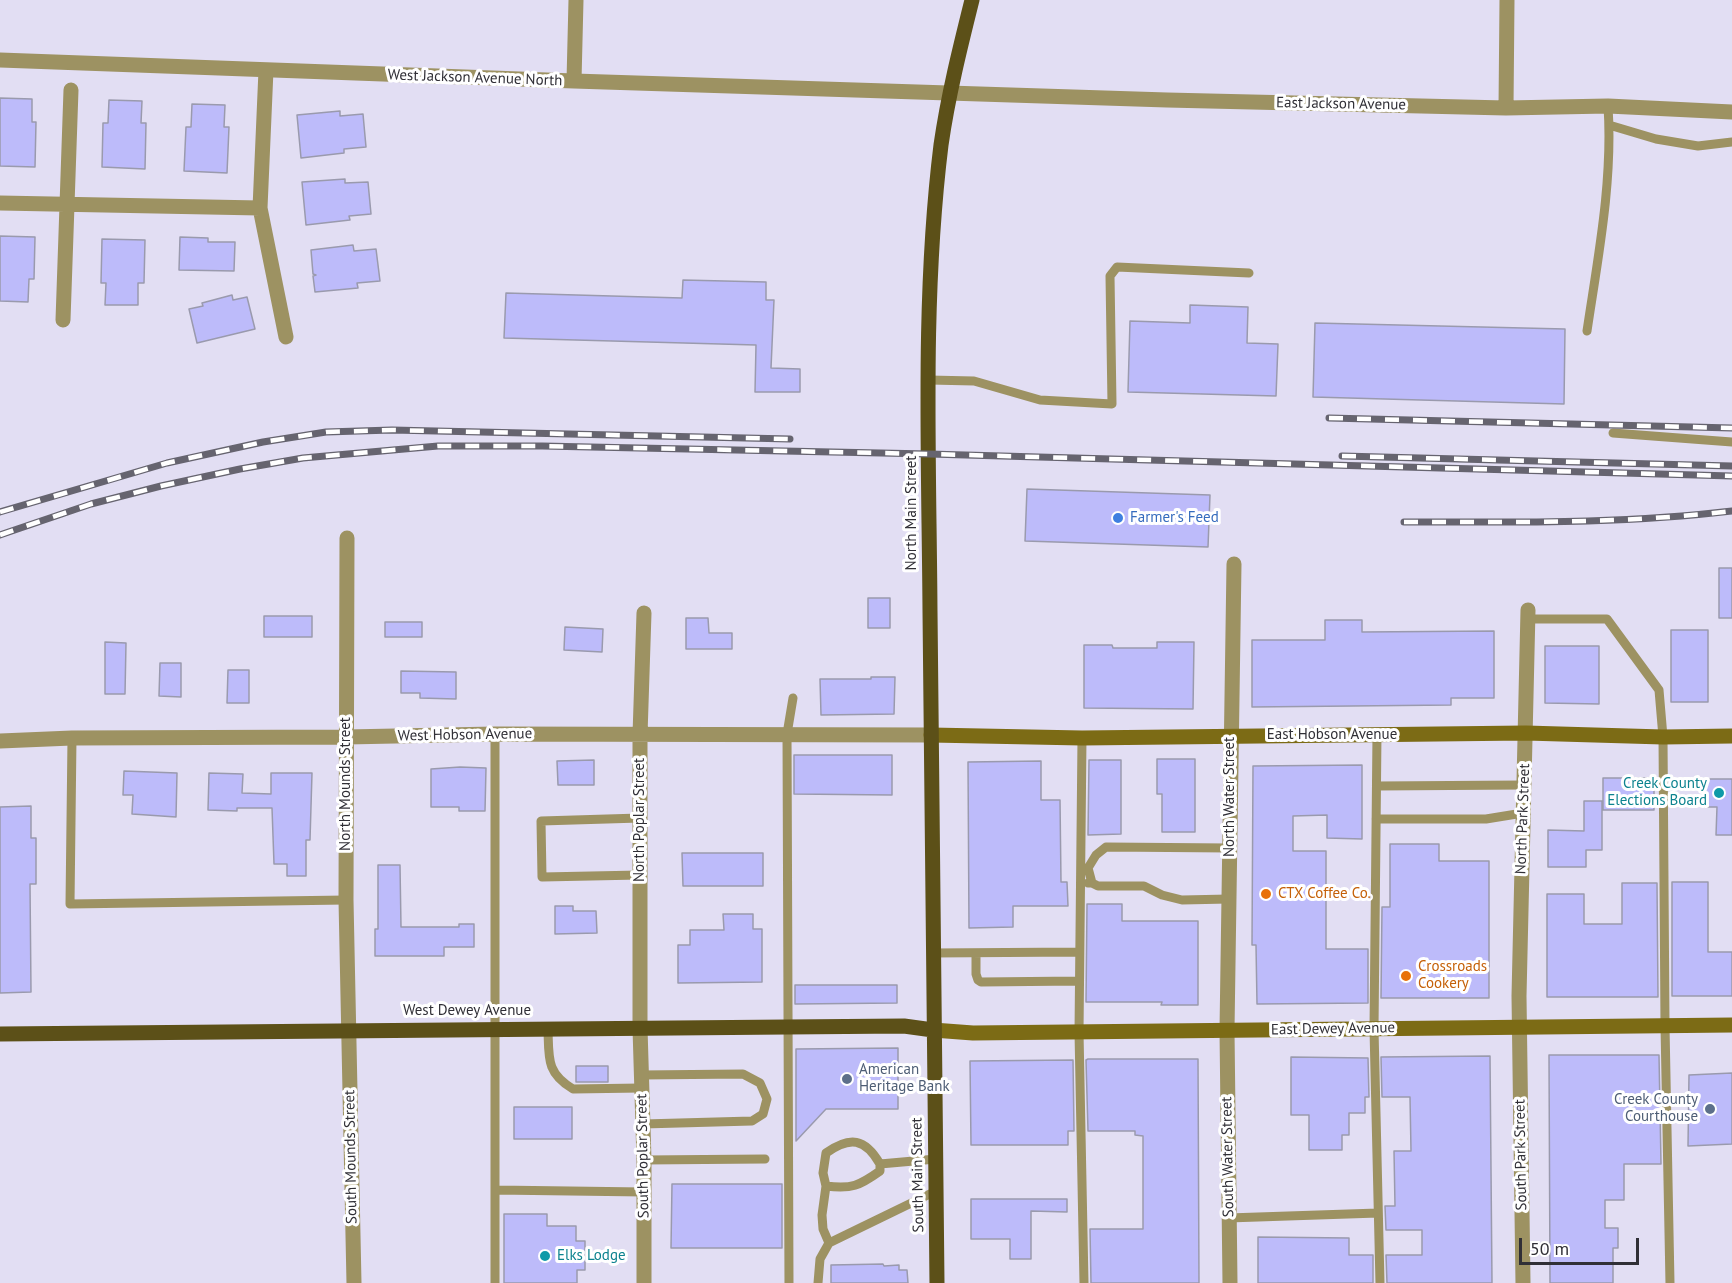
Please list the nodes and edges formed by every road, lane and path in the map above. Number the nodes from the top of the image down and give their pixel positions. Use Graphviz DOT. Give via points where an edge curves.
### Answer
graph roads {
  1 [pos="576,0"];
  2 [pos="972,0"];
  3 [pos="1507,0"];
  4 [pos="0,60"];
  5 [pos="266,69"];
  6 [pos="574,81"];
  7 [pos="72,90"];
  8 [pos="950,92"];
  9 [pos="1608,106"];
  10 [pos="1506,108"];
  11 [pos="1732,112"];
  12 [pos="1609,125"];
  13 [pos="1732,142"];
  14 [pos="0,203"];
  15 [pos="68,204"];
  16 [pos="260,208"];
  17 [pos="1249,273"];
  18 [pos="63,320"];
  19 [pos="1587,331"];
  20 [pos="286,337"];
  21 [pos="929,380"];
  22 [pos="1613,433"];
  23 [pos="1732,442"];
  24 [pos="347,538"];
  25 [pos="1234,564"];
  26 [pos="644,612"];
  27 [pos="1528,614"];
  28 [pos="793,698"];
  29 [pos="1526,733"];
  30 [pos="495,734"];
  31 [pos="787,734"];
  32 [pos="1377,734"];
  33 [pos="640,735"];
  34 [pos="931,735"];
  35 [pos="1230,736"];
  36 [pos="1732,736"];
  37 [pos="346,737"];
  38 [pos="1663,737"];
  39 [pos="72,738"];
  40 [pos="1082,738"];
  41 [pos="0,741"];
  42 [pos="1524,785"];
  43 [pos="1377,786"];
  44 [pos="1523,813"];
  45 [pos="640,818"];
  46 [pos="1376,819"];
  47 [pos="1230,848"];
  48 [pos="640,875"];
  49 [pos="1092,883"];
  50 [pos="1079,884"];
  51 [pos="1229,899"];
  52 [pos="346,900"];
  53 [pos="1079,952"];
  54 [pos="933,953"];
  55 [pos="976,953"];
  56 [pos="1079,981"];
  57 [pos="1732,1025"];
  58 [pos="787,1026"];
  59 [pos="1665,1026"];
  60 [pos="1520,1027"];
  61 [pos="640,1028"];
  62 [pos="496,1029"];
  63 [pos="548,1029"];
  64 [pos="1374,1029"];
  65 [pos="348,1030"];
  66 [pos="933,1030"];
  67 [pos="1227,1030"];
  68 [pos="1079,1032"];
  69 [pos="0,1034"];
  70 [pos="641,1081"];
  71 [pos="643,1124"];
  72 [pos="765,1159"];
  73 [pos="644,1160"];
  74 [pos="936,1160"];
  75 [pos="880,1164"];
  76 [pos="826,1186"];
  77 [pos="496,1190"];
  78 [pos="936,1191"];
  79 [pos="644,1192"];
  80 [pos="1378,1213"];
  81 [pos="1228,1218"];
  82 [pos="829,1243"];
  83 [pos="354,1283"];
  84 [pos="495,1283"];
  85 [pos="644,1283"];
  86 [pos="789,1283"];
  87 [pos="818,1283"];
  88 [pos="937,1283"];
  89 [pos="1084,1283"];
  90 [pos="1230,1283"];
  91 [pos="1380,1283"];
  92 [pos="1523,1283"];
  93 [pos="1670,1283"];
  1 -- 6 [label="street"];
  2 -- 8 [label="main road, North Main Street"];
  3 -- 10 [label="street"];
  4 -- 5 [label="street, West Jackson Avenue North"];
  5 -- 6 [label="street, West Jackson Avenue North"];
  5 -- 16 [label="street"];
  6 -- 8 [label="street, West Jackson Avenue North"];
  7 -- 15 [label="street"];
  8 -- 10 [label="street, East Jackson Avenue"];
  8 -- 21 [label="main road, North Main Street" via="936,198"];
  9 -- 10 [label="street, East Jackson Avenue"];
  9 -- 11 [label="street, East Jackson Avenue"];
  9 -- 12 [label="lane"];
  12 -- 13 [label="lane" via="1698,146"];
  12 -- 19 [label="lane" via="1604,210"];
  14 -- 15 [label="street"];
  15 -- 16 [label="street"];
  15 -- 18 [label="street"];
  16 -- 20 [label="street"];
  17 -- 21 [label="lane" via="1117,267 1112,271 1112,404 1040,400 974,381"];
  21 -- 34 [label="main road, North Main Street"];
  22 -- 23 [label="lane"];
  24 -- 37 [label="street, North Mounds Street"];
  25 -- 35 [label="street, North Water Street"];
  26 -- 33 [label="street, North Poplar Street"];
  27 -- 29 [label="street, North Park Street"];
  27 -- 38 [label="lane" via="1607,619 1659,690"];
  28 -- 31 [label="lane"];
  29 -- 32 [label="street, East Hobson Avenue"];
  29 -- 38 [label="street, East Hobson Avenue"];
  29 -- 42 [label="street, North Park Street"];
  30 -- 33 [label="street, West Hobson Avenue"];
  30 -- 37 [label="street, West Hobson Avenue"];
  30 -- 62 [label="lane"];
  31 -- 33 [label="street, West Hobson Avenue"];
  31 -- 34 [label="street, West Hobson Avenue"];
  31 -- 58 [label="lane"];
  32 -- 35 [label="street, East Hobson Avenue"];
  32 -- 43 [label="lane"];
  33 -- 45 [label="street, North Poplar Street"];
  34 -- 40 [label="street, East Hobson Avenue"];
  34 -- 54 [label="main road, North Main Street"];
  35 -- 40 [label="street, East Hobson Avenue"];
  35 -- 47 [label="street, North Water Street"];
  36 -- 38 [label="street, East Hobson Avenue"];
  37 -- 39 [label="street, West Hobson Avenue"];
  37 -- 52 [label="street, North Mounds Street"];
  38 -- 59 [label="lane"];
  39 -- 41 [label="street, West Hobson Avenue"];
  39 -- 52 [label="lane" via="70,904"];
  40 -- 50 [label="lane"];
  42 -- 43 [label="lane"];
  42 -- 44 [label="street, North Park Street"];
  43 -- 46 [label="lane"];
  44 -- 46 [label="lane" via="1486,819"];
  44 -- 60 [label="street, North Park Street"];
  45 -- 48 [label="street, North Poplar Street"];
  45 -- 48 [label="lane" via="541,821 542,877"];
  46 -- 64 [label="lane"];
  47 -- 49 [label="lane" via="1106,847 1088,868"];
  47 -- 51 [label="street, North Water Street"];
  48 -- 61 [label="street, North Poplar Street"];
  49 -- 50 [label="lane"];
  49 -- 51 [label="lane" via="1144,886 1182,900"];
  50 -- 53 [label="lane"];
  51 -- 67 [label="street, North Water Street"];
  52 -- 65 [label="street, North Mounds Street"];
  53 -- 55 [label="lane"];
  53 -- 56 [label="lane"];
  54 -- 55 [label="lane"];
  54 -- 66 [label="main road, North Main Street"];
  55 -- 56 [label="lane" via="976,974 981,982"];
  56 -- 68 [label="lane"];
  57 -- 59 [label="street, East Dewey Avenue"];
  58 -- 61 [label="main road, West Dewey Avenue"];
  58 -- 66 [label="main road, West Dewey Avenue" via="904,1026"];
  58 -- 86 [label="lane"];
  59 -- 60 [label="street, East Dewey Avenue"];
  59 -- 93 [label="lane"];
  60 -- 64 [label="street, East Dewey Avenue"];
  60 -- 92 [label="street, South Park Street"];
  61 -- 63 [label="main road, West Dewey Avenue"];
  61 -- 70 [label="street, South Poplar Street"];
  62 -- 63 [label="main road, West Dewey Avenue"];
  62 -- 65 [label="main road, West Dewey Avenue"];
  62 -- 77 [label="lane"];
  63 -- 70 [label="lane" via="552,1072 573,1089"];
  64 -- 67 [label="street, East Dewey Avenue"];
  64 -- 80 [label="lane"];
  65 -- 69 [label="main road, West Dewey Avenue"];
  65 -- 83 [label="street, South Mounds Street"];
  66 -- 68 [label="street, East Dewey Avenue"];
  66 -- 74 [label="main road, South Main Street"];
  67 -- 68 [label="street, East Dewey Avenue"];
  67 -- 81 [label="street, South Water Street"];
  68 -- 89 [label="lane"];
  70 -- 71 [label="street, South Poplar Street"];
  70 -- 71 [label="lane" via="743,1074 760,1083 767,1099 763,1114 752,1121"];
  71 -- 73 [label="street, South Poplar Street"];
  72 -- 73 [label="lane"];
  73 -- 79 [label="street, South Poplar Street"];
  74 -- 75 [label="lane"];
  74 -- 78 [label="main road, South Main Street"];
  75 -- 76 [label="lane" via="880,1171 864,1182 845,1189"];
  75 -- 76 [label="lane" via="865,1146 855,1141 841,1143 826,1153"];
  76 -- 82 [label="lane" via="822,1215"];
  77 -- 79 [label="lane"];
  77 -- 84 [label="lane"];
  78 -- 82 [label="lane"];
  78 -- 88 [label="main road, South Main Street"];
  79 -- 85 [label="street, South Poplar Street"];
  80 -- 81 [label="lane"];
  80 -- 91 [label="lane"];
  81 -- 90 [label="street, South Water Street"];
  82 -- 87 [label="lane" via="820,1259"];
}
